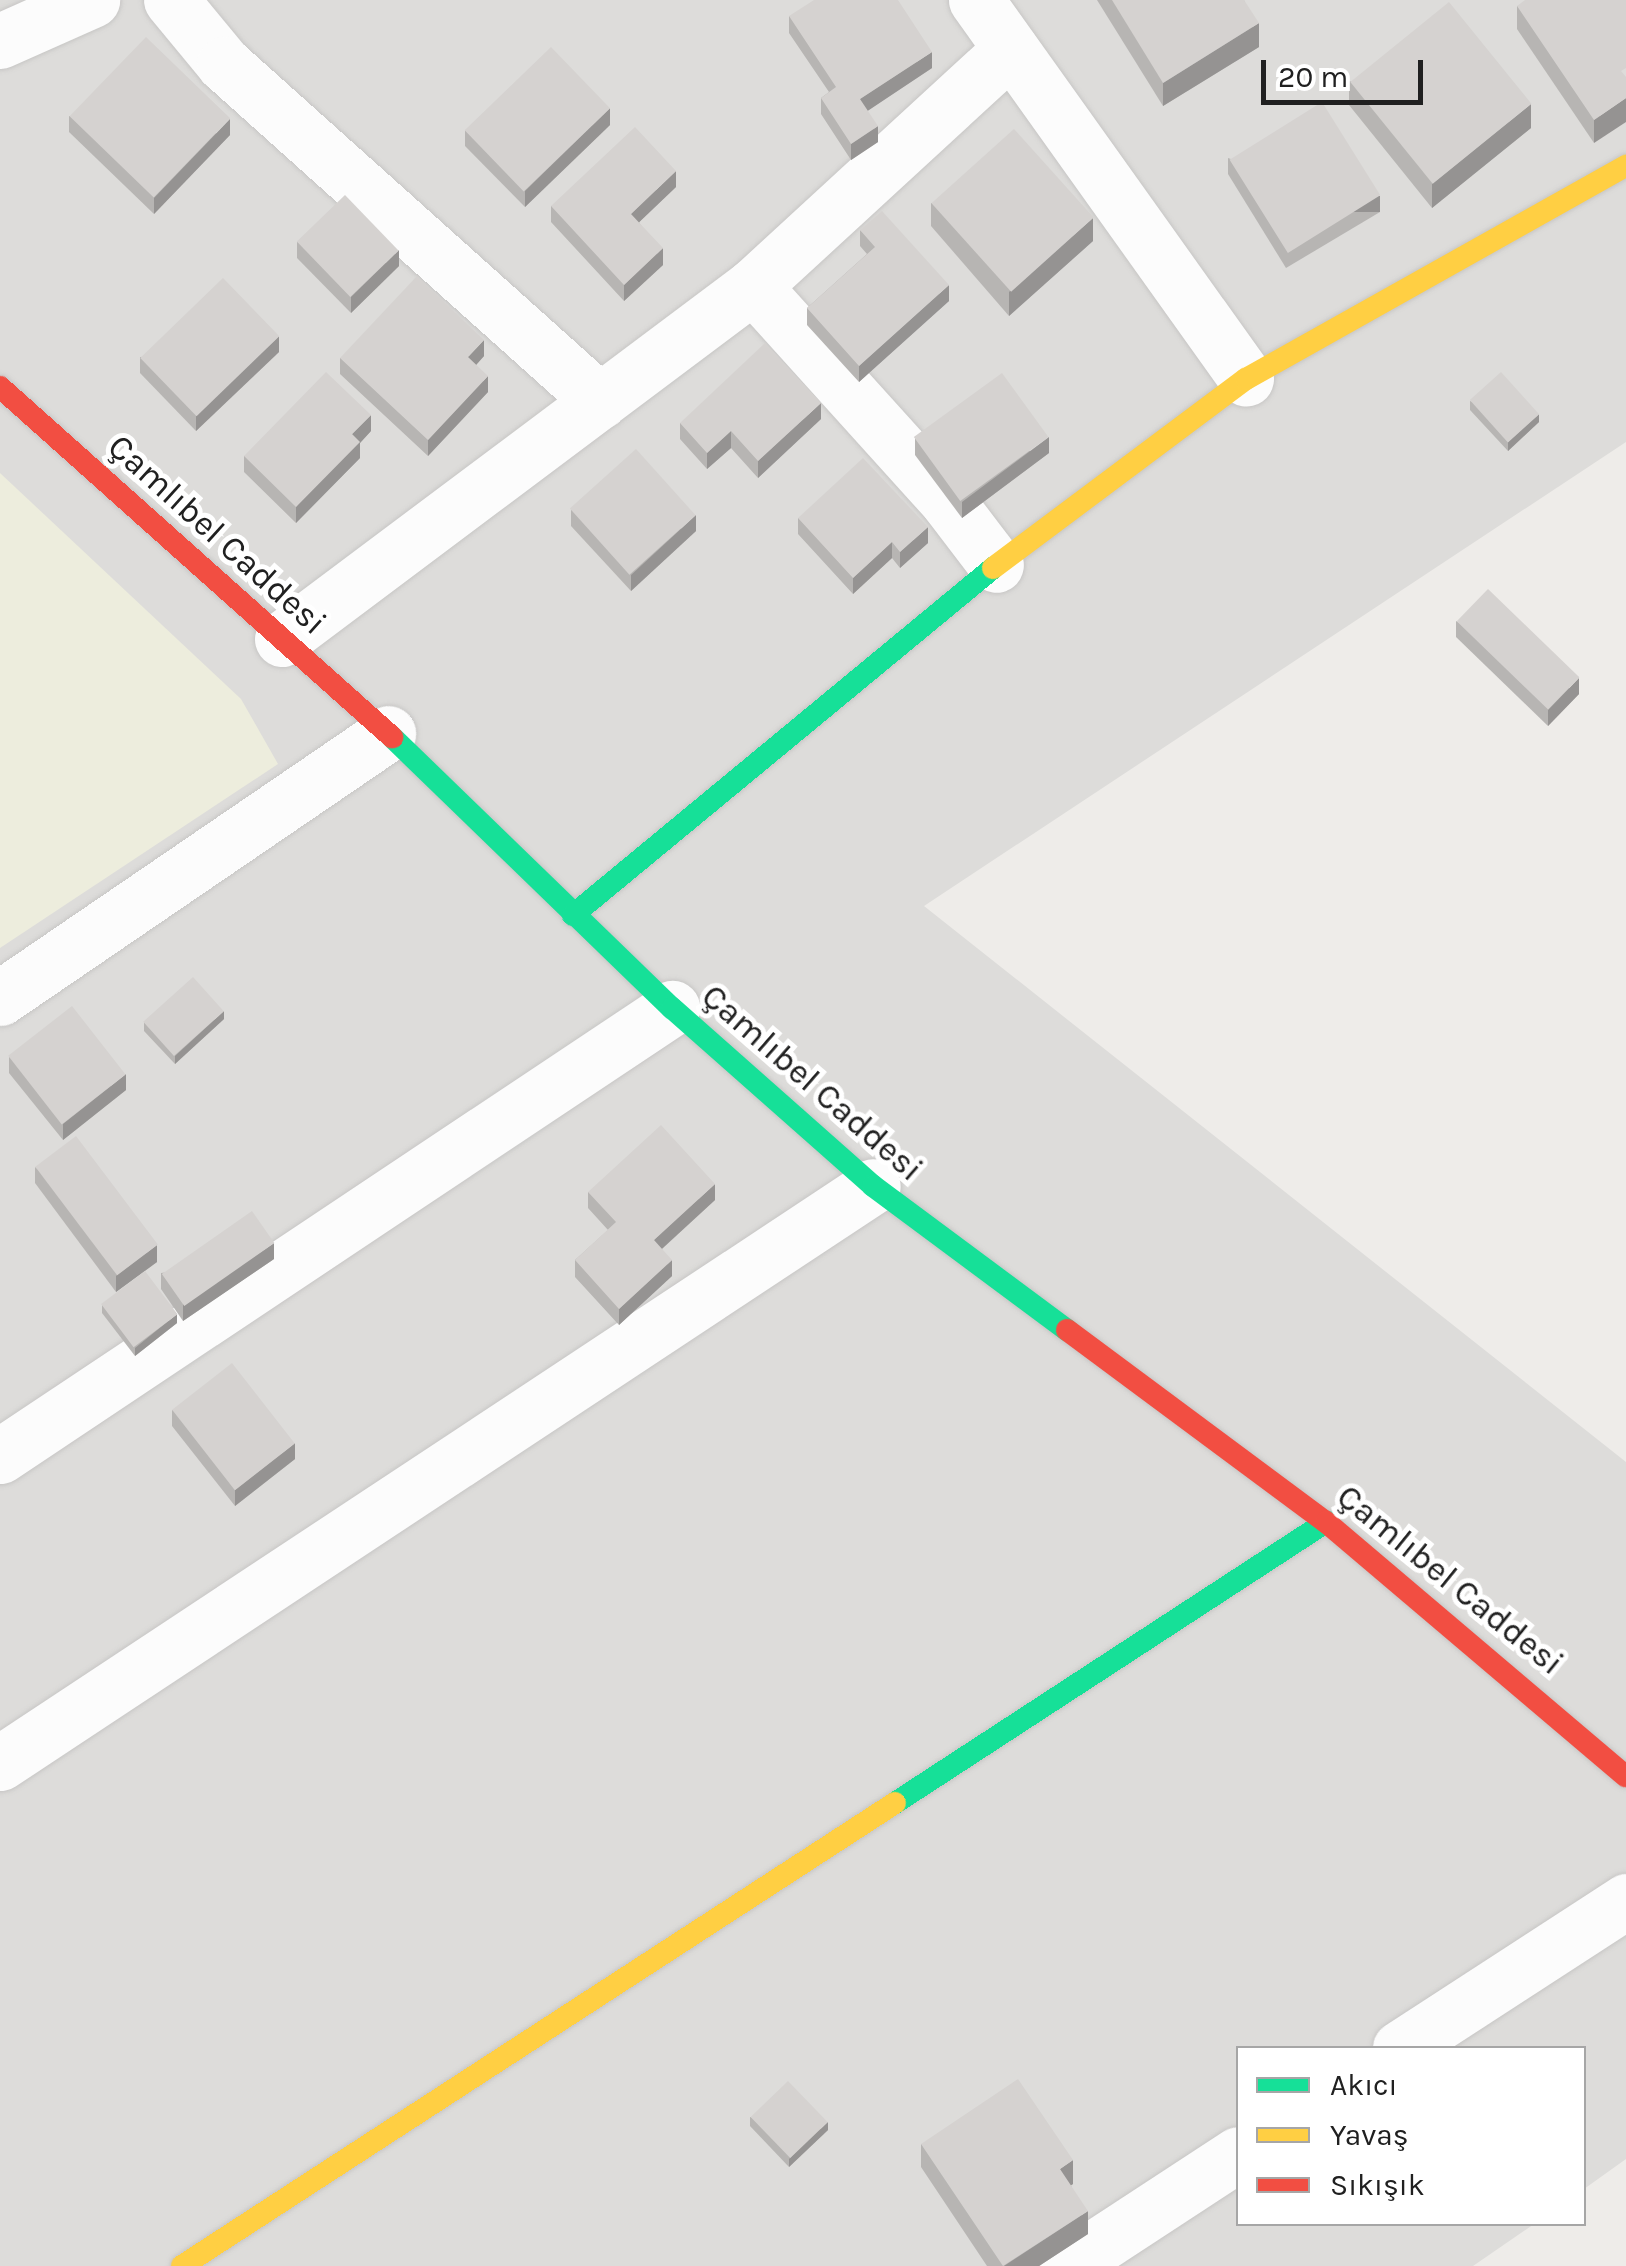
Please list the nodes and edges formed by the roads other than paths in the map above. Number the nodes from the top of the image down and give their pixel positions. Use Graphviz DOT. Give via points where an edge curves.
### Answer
graph roads {
  1 [pos="92,0"];
  2 [pos="171,0"];
  3 [pos="976,0"];
  4 [pos="0,40"];
  5 [pos="1011,49"];
  6 [pos="1626,166"];
  7 [pos="752,286"];
  8 [pos="1246,379"];
  9 [pos="0,388"];
  10 [pos="600,401"];
  11 [pos="996,564"];
  12 [pos="282,639"];
  13 [pos="388,733"];
  14 [pos="573,915"];
  15 [pos="0,998"];
  16 [pos="672,1008"];
  17 [pos="873,1186"];
  18 [pos="0,1456"];
  19 [pos="1326,1522"];
  20 [pos="0,1764"];
  21 [pos="1626,1776"];
  22 [pos="1626,1901"];
  23 [pos="1403,2046"];
  24 [pos="1236,2155"];
  25 [pos="182,2266"];
  26 [pos="1067,2266"];
  1 -- 4 [label="street"];
  2 -- 10 [label="street" via="224,64"];
  3 -- 5 [label="street"];
  5 -- 7 [label="street"];
  5 -- 8 [label="street"];
  6 -- 8 [label="street"];
  7 -- 10 [label="street"];
  7 -- 11 [label="street"];
  8 -- 11 [label="street"];
  9 -- 12 [label="street, Çamlıbel Caddesi"];
  10 -- 12 [label="street"];
  11 -- 14 [label="street"];
  12 -- 13 [label="street, Çamlıbel Caddesi"];
  13 -- 14 [label="street, Çamlıbel Caddesi"];
  13 -- 15 [label="street"];
  14 -- 16 [label="street, Çamlıbel Caddesi"];
  16 -- 17 [label="street, Çamlıbel Caddesi"];
  16 -- 18 [label="street"];
  17 -- 19 [label="street, Çamlıbel Caddesi"];
  17 -- 20 [label="street"];
  19 -- 21 [label="street, Çamlıbel Caddesi"];
  19 -- 25 [label="street"];
  22 -- 23 [label="street"];
  24 -- 26 [label="street"];
}
